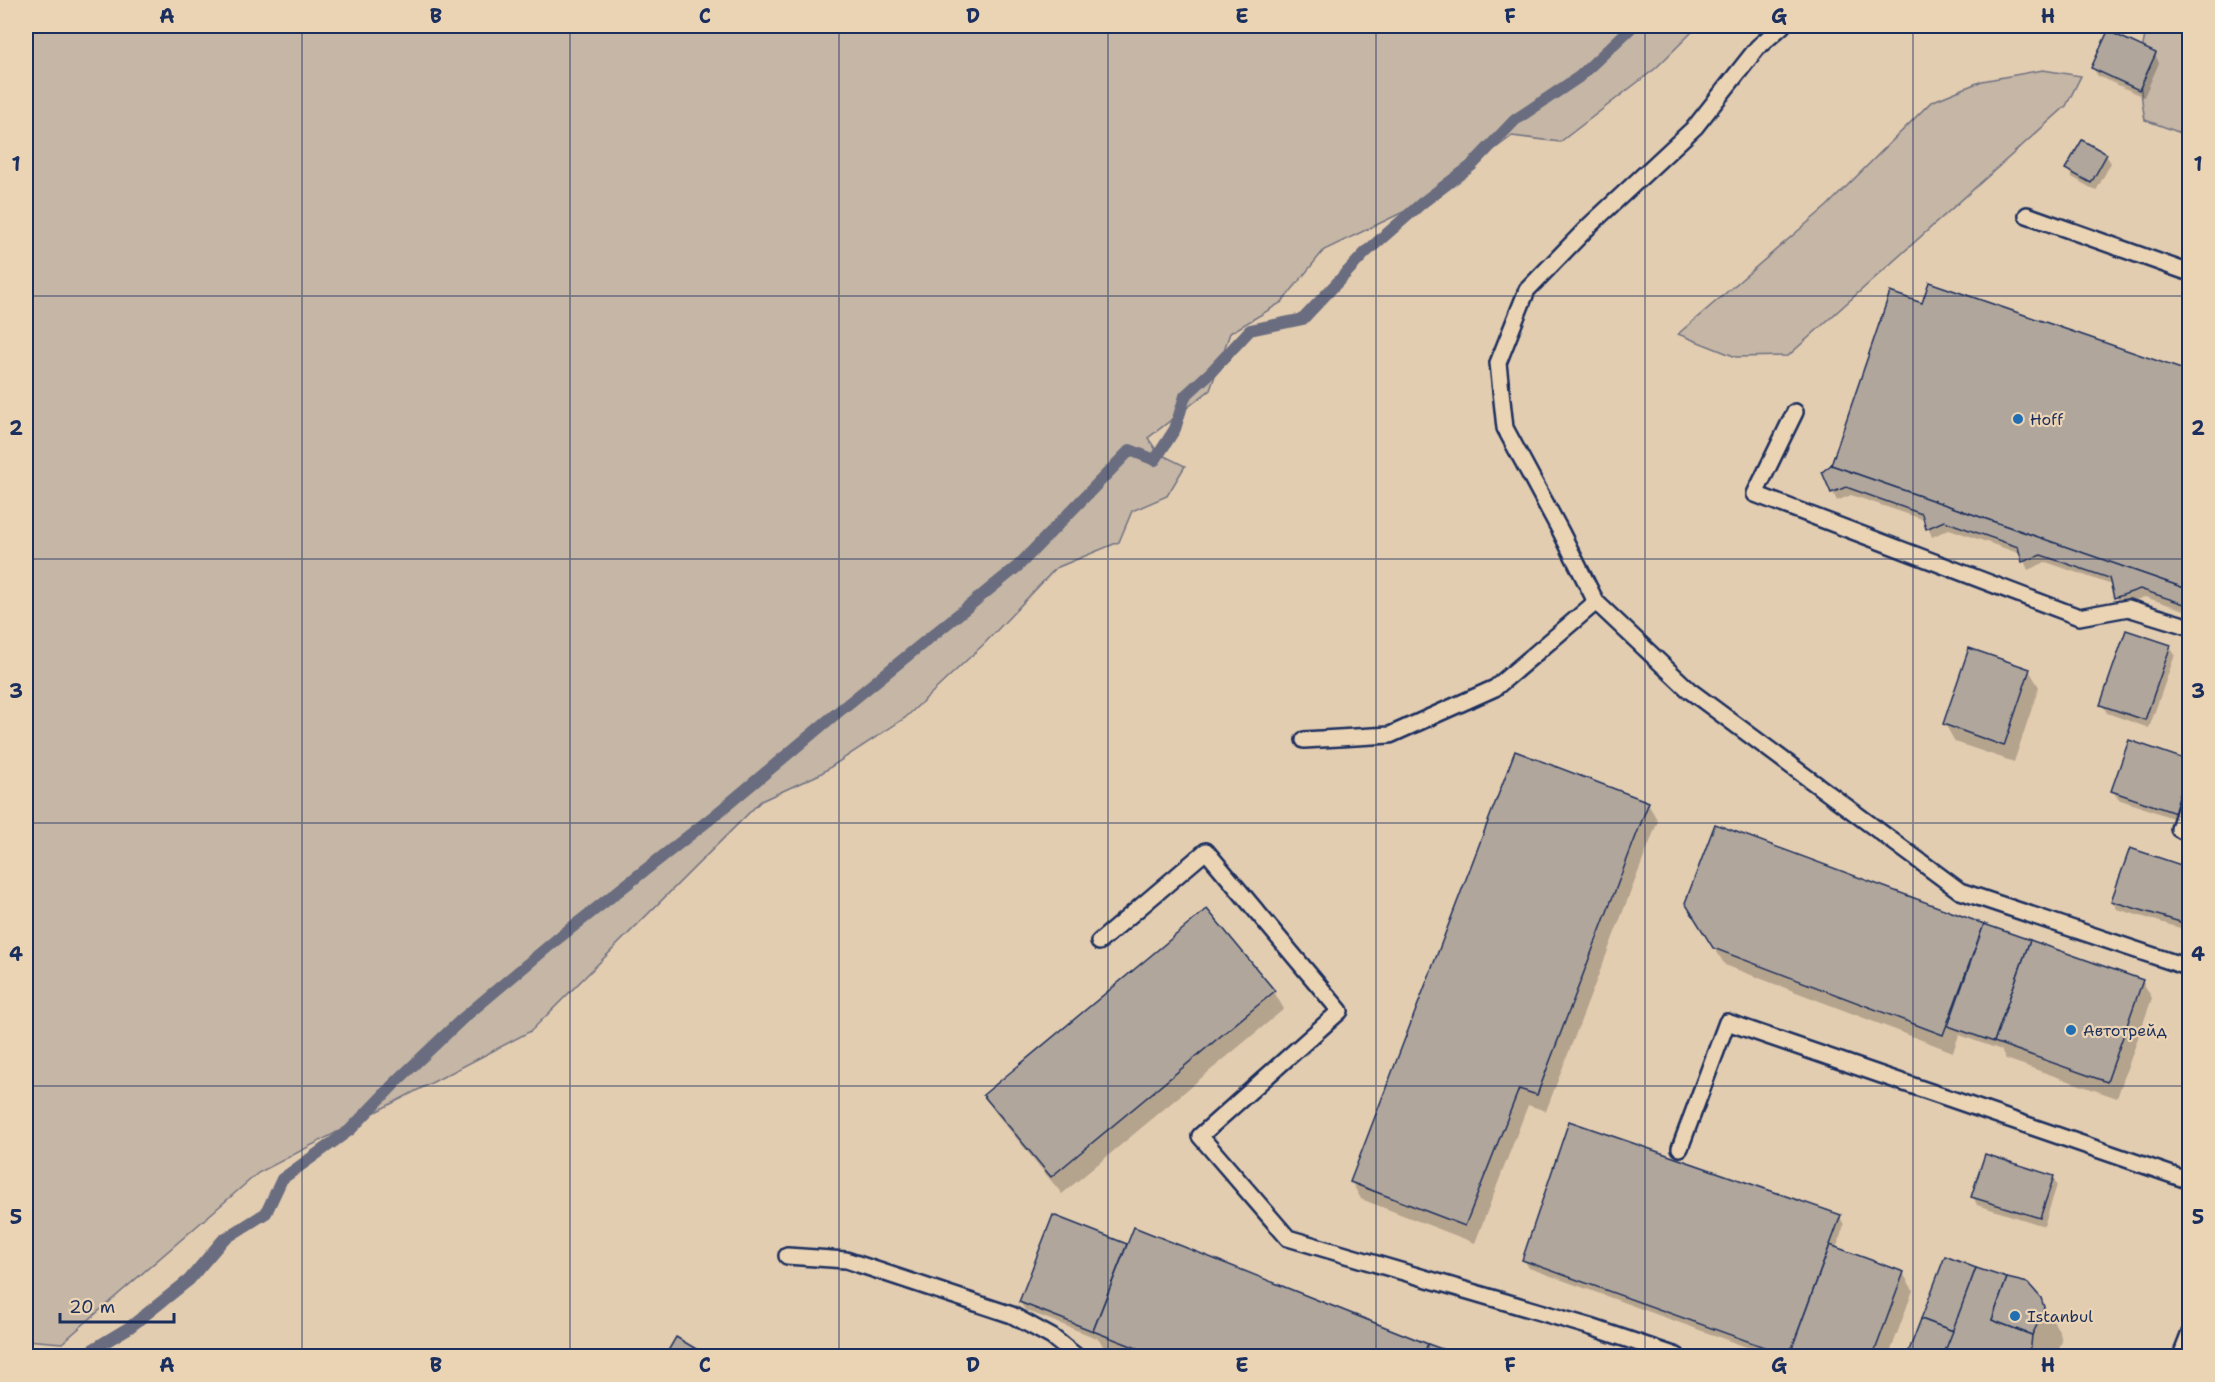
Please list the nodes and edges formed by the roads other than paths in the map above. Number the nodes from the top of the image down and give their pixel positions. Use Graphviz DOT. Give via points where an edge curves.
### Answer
graph roads {
  1 [pos="1782,26"];
  2 [pos="2026,215"];
  3 [pos="2190,273"];
  4 [pos="1795,412"];
  5 [pos="1596,602"];
  6 [pos="2190,627"];
  7 [pos="1304,740"];
  8 [pos="2190,794"];
  9 [pos="2190,835"];
  10 [pos="1099,942"];
  11 [pos="2190,968"];
  12 [pos="1680,1148"];
  13 [pos="2190,1181"];
  14 [pos="787,1256"];
  15 [pos="2190,1333"];
  16 [pos="1076,1356"];
  17 [pos="1677,1356"];
  18 [pos="2181,1356"];
  1 -- 5 [label="lane" via="1758,47 1695,127 1527,290 1498,363 1505,428"];
  2 -- 3 [label="lane"];
  4 -- 6 [label="lane" via="1755,494 2079,617 2128,608"];
  5 -- 7 [label="lane" via="1495,688 1390,735"];
  5 -- 11 [label="lane" via="1689,690 1960,891"];
  8 -- 9 [label="lane" via="2179,829"];
  10 -- 17 [label="lane" via="1206,851 1340,1011 1200,1136 1288,1238"];
  12 -- 13 [label="lane" via="1727,1022"];
  14 -- 16 [label="lane" via="846,1260 1012,1315 1052,1337"];
  15 -- 18 [label="lane"];
}
